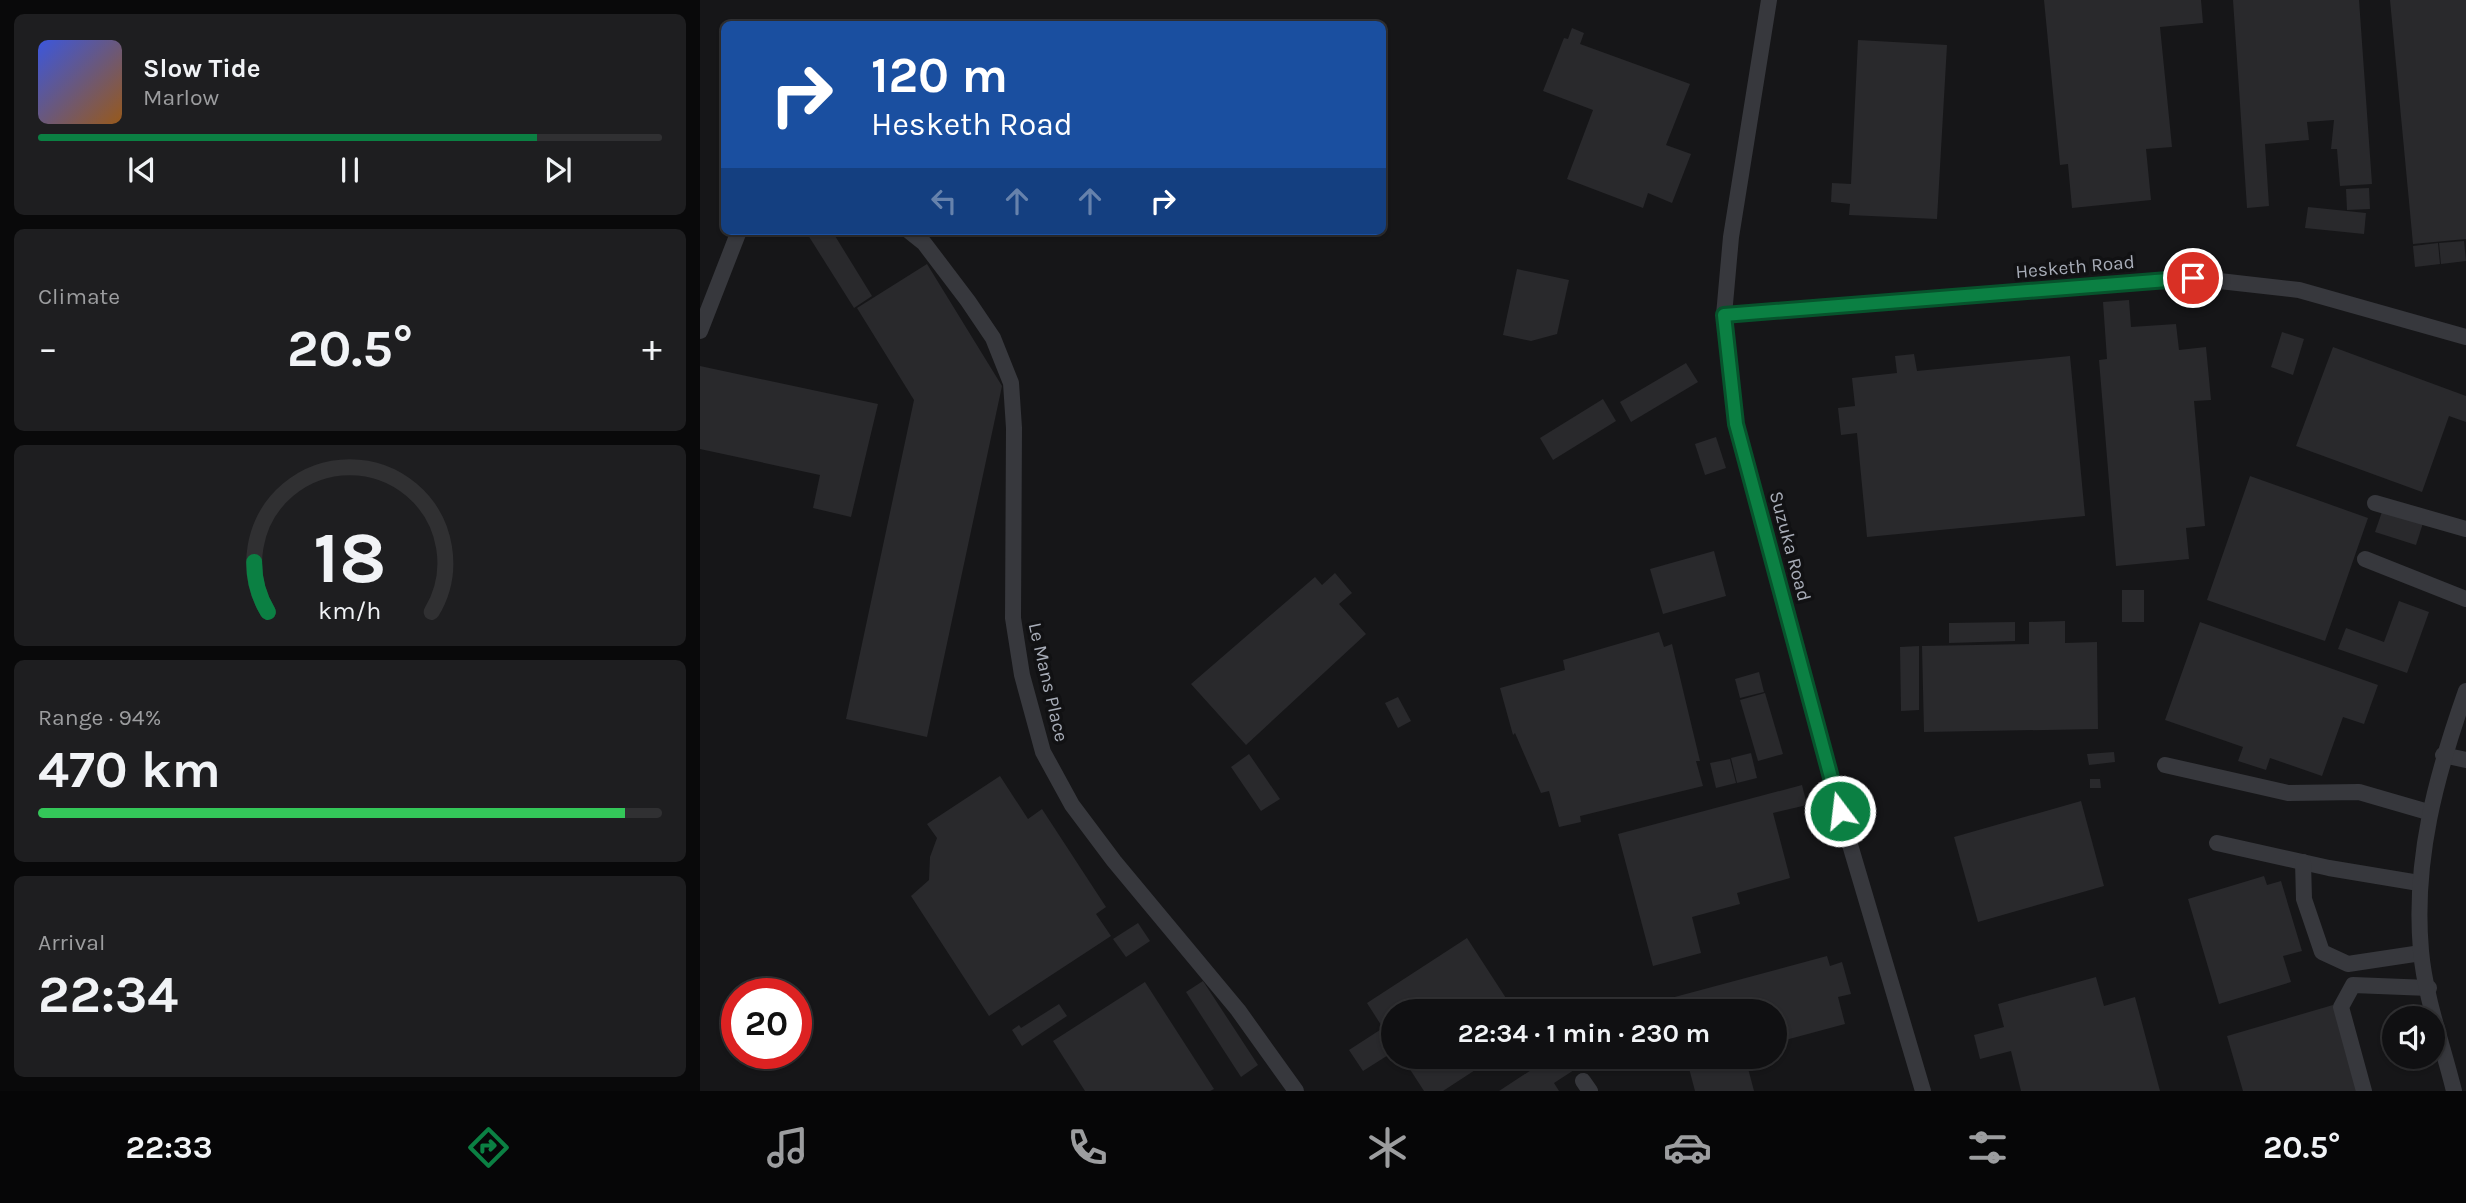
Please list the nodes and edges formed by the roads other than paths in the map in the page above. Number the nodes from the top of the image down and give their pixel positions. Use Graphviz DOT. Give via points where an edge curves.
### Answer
graph roads {
  1 [pos="1769,0"];
  2 [pos="738,235"];
  3 [pos="914,235"];
  4 [pos="1724,315"];
  5 [pos="700,331"];
  6 [pos="2466,337"];
  7 [pos="2375,503"];
  8 [pos="2466,529"];
  9 [pos="2365,559"];
  10 [pos="2466,599"];
  11 [pos="2466,691"];
  12 [pos="2443,755"];
  13 [pos="2466,760"];
  14 [pos="2165,765"];
  15 [pos="2428,812"];
  16 [pos="2217,843"];
  17 [pos="2303,863"];
  18 [pos="2418,883"];
  19 [pos="2421,953"];
  20 [pos="2428,988"];
  21 [pos="1296,1091"];
  22 [pos="1923,1091"];
  23 [pos="2364,1091"];
  24 [pos="2454,1091"];
  1 -- 4 [label="lane, Suzuka Road" via="1731,237"];
  2 -- 5 [label="lane"];
  3 -- 21 [label="lane, Le Mans Place" via="993,338 1011,383 1013,618 1043,752 1072,806 1238,1010"];
  4 -- 6 [label="lane, Hesketh Road" via="2193,278 2299,290"];
  4 -- 22 [label="lane, Suzuka Road" via="1736,424 1840,811"];
  7 -- 8 [label="lane"];
  9 -- 10 [label="lane"];
  11 -- 12 [label="lane"];
  12 -- 13 [label="lane"];
  12 -- 15 [label="lane"];
  14 -- 15 [label="lane" via="2288,793 2359,792"];
  15 -- 18 [label="lane"];
  16 -- 17 [label="lane"];
  17 -- 18 [label="lane"];
  17 -- 19 [label="lane" via="2304,899 2322,952 2348,964"];
  18 -- 19 [label="lane"];
  19 -- 20 [label="lane"];
  20 -- 23 [label="lane" via="2353,985 2347,993 2341,1007"];
  20 -- 24 [label="lane"];
}
